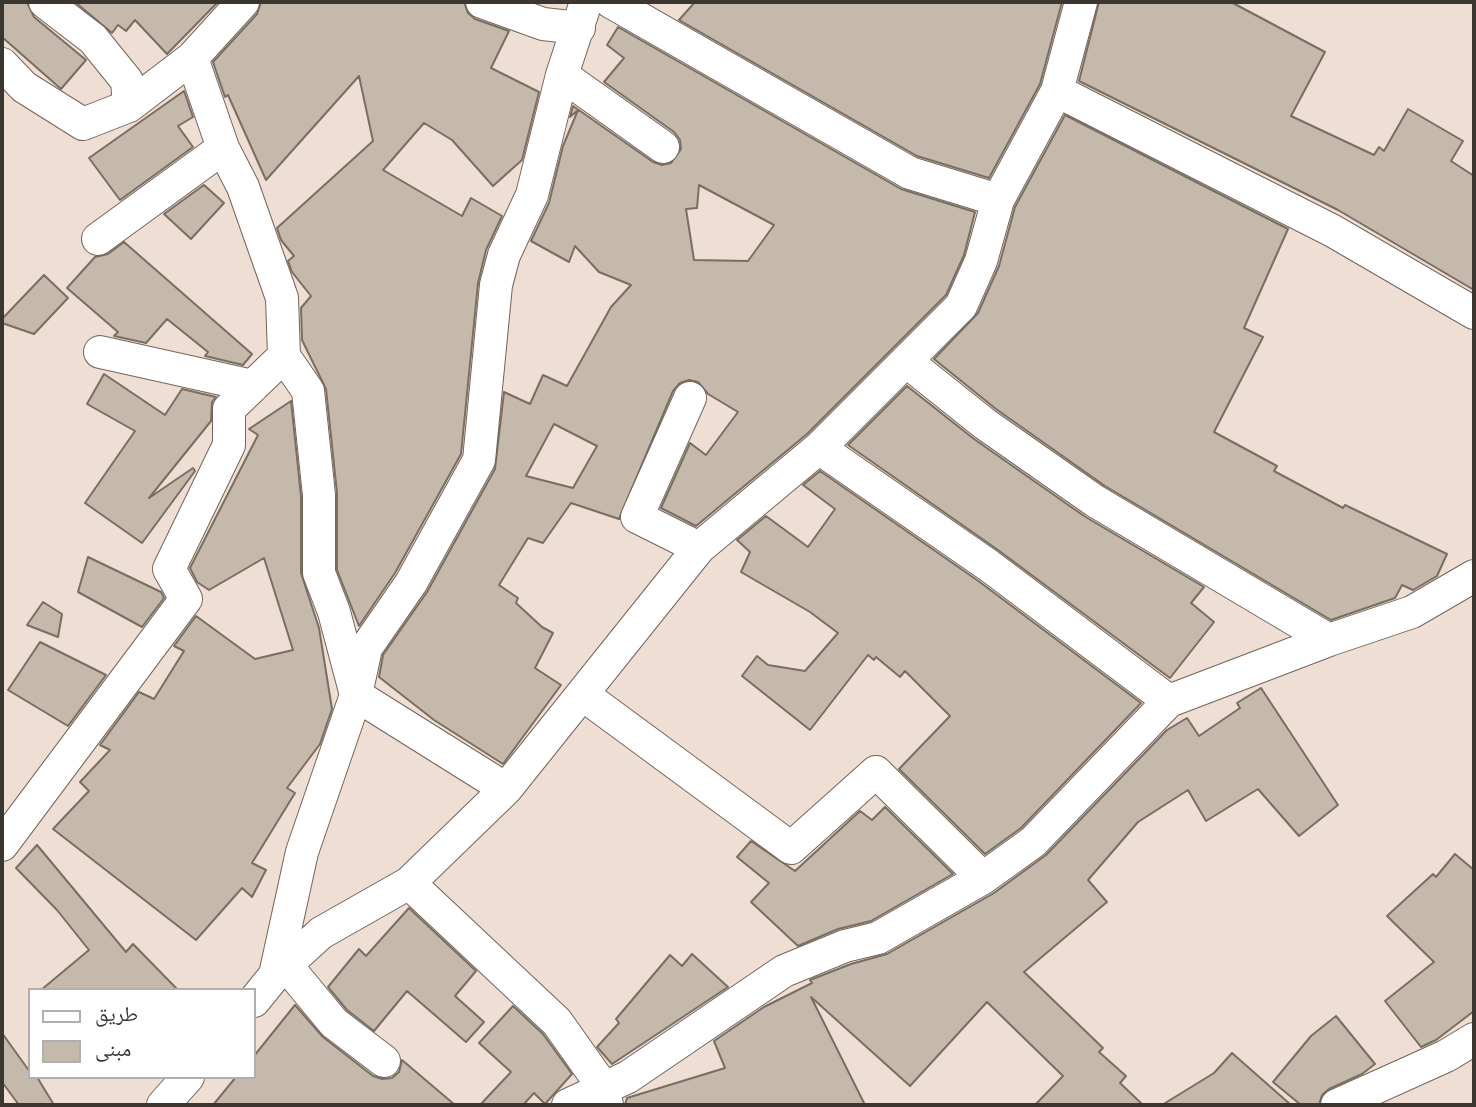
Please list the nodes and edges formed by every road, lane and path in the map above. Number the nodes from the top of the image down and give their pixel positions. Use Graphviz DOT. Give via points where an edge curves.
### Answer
graph roads {
  1 [pos="45,2"];
  2 [pos="243,2"];
  3 [pos="482,2"];
  4 [pos="611,2"];
  5 [pos="1081,2"];
  6 [pos="582,15"];
  7 [pos="192,58"];
  8 [pos="2,64"];
  9 [pos="562,75"];
  10 [pos="1057,91"];
  11 [pos="130,106"];
  12 [pos="663,147"];
  13 [pos="223,148"];
  14 [pos="998,200"];
  15 [pos="98,239"];
  16 [pos="1474,313"];
  17 [pos="100,352"];
  18 [pos="284,356"];
  19 [pos="906,361"];
  20 [pos="253,386"];
  21 [pos="690,398"];
  22 [pos="819,449"];
  23 [pos="699,548"];
  24 [pos="1474,576"];
  25 [pos="1329,640"];
  26 [pos="582,694"];
  27 [pos="356,695"];
  28 [pos="1168,701"];
  29 [pos="506,789"];
  30 [pos="2,845"];
  31 [pos="983,878"];
  32 [pos="409,884"];
  33 [pos="281,970"];
  34 [pos="256,999"];
  35 [pos="1474,1039"];
  36 [pos="384,1061"];
  37 [pos="186,1079"];
  38 [pos="605,1096"];
  39 [pos="163,1105"];
  40 [pos="568,1105"];
  41 [pos="1337,1105"];
  1 -- 11 [label="street" via="93,39 127,81"];
  2 -- 7 [label="street"];
  3 -- 6 [label="street" via="543,24"];
  4 -- 14 [label="street" via="910,173"];
  5 -- 10 [label="street"];
  6 -- 9 [label="street"];
  7 -- 11 [label="street"];
  7 -- 13 [label="street"];
  8 -- 11 [label="street" via="24,87 83,124"];
  9 -- 12 [label="street"];
  9 -- 27 [label="street" via="532,195 504,255 496,285 480,460 411,583 366,648"];
  10 -- 14 [label="street"];
  10 -- 16 [label="street" via="1333,231"];
  13 -- 15 [label="street"];
  13 -- 18 [label="street" via="243,187 282,298"];
  14 -- 19 [label="street" via="981,261 961,306"];
  17 -- 20 [label="street"];
  18 -- 20 [label="street"];
  18 -- 27 [label="street" via="308,391 319,495 319,573"];
  19 -- 22 [label="street"];
  19 -- 25 [label="street" via="985,424 1096,501"];
  20 -- 30 [label="street" via="229,409 229,444 169,569 186,600"];
  21 -- 23 [label="street" via="637,517"];
  22 -- 23 [label="street"];
  22 -- 28 [label="street" via="988,565"];
  23 -- 26 [label="street"];
  24 -- 25 [label="street" via="1412,612"];
  25 -- 28 [label="street"];
  26 -- 29 [label="street"];
  26 -- 31 [label="street" via="791,848 876,772"];
  27 -- 29 [label="street"];
  27 -- 33 [label="street" via="302,852"];
  28 -- 31 [label="street" via="1033,842"];
  29 -- 32 [label="street"];
  31 -- 38 [label="street" via="878,938 784,971"];
  32 -- 33 [label="street" via="321,933"];
  32 -- 38 [label="street" via="557,1022"];
  33 -- 34 [label="street"];
  33 -- 36 [label="street" via="334,1023"];
  35 -- 41 [label="street"];
  37 -- 39 [label="street"];
  38 -- 40 [label="street"];
}
